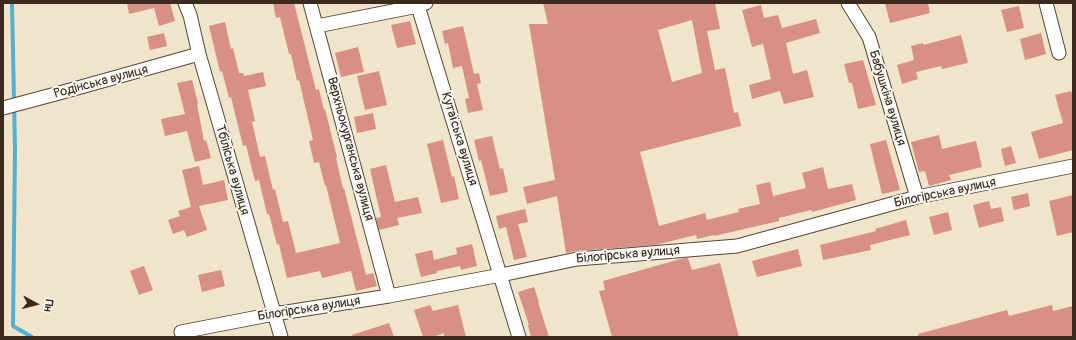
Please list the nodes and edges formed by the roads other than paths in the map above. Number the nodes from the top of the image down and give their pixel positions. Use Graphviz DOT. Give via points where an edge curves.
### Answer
graph roads {
  1 [pos="185,3"];
  2 [pos="310,3"];
  3 [pos="848,3"];
  4 [pos="1046,3"];
  5 [pos="421,4"];
  6 [pos="317,26"];
  7 [pos="1058,53"];
  8 [pos="199,54"];
  9 [pos="3,108"];
  10 [pos="1073,166"];
  11 [pos="917,197"];
  12 [pos="501,275"];
  13 [pos="389,296"];
  14 [pos="274,314"];
  15 [pos="181,332"];
  16 [pos="281,337"];
  17 [pos="519,337"];
  1 -- 8 [label="street, Тбіліська вулиця"];
  2 -- 6 [label="street, Верхньокурганська вулиця"];
  3 -- 11 [label="street, Бабушкіна вулиця" via="869,37"];
  4 -- 7 [label="street"];
  5 -- 6 [label="street"];
  5 -- 12 [label="street, Кутаїська вулиця"];
  6 -- 13 [label="street, Верхньокурганська вулиця"];
  8 -- 9 [label="street, Родінська вулиця"];
  8 -- 14 [label="street, Тбіліська вулиця"];
  10 -- 11 [label="street, Білогірська вулиця"];
  11 -- 12 [label="street, Білогірська вулиця" via="737,246 577,259"];
  12 -- 13 [label="street, Білогірська вулиця"];
  12 -- 17 [label="street"];
  13 -- 14 [label="street, Білогірська вулиця"];
  14 -- 15 [label="street, Білогірська вулиця"];
  14 -- 16 [label="street, Тбіліська вулиця"];
}
